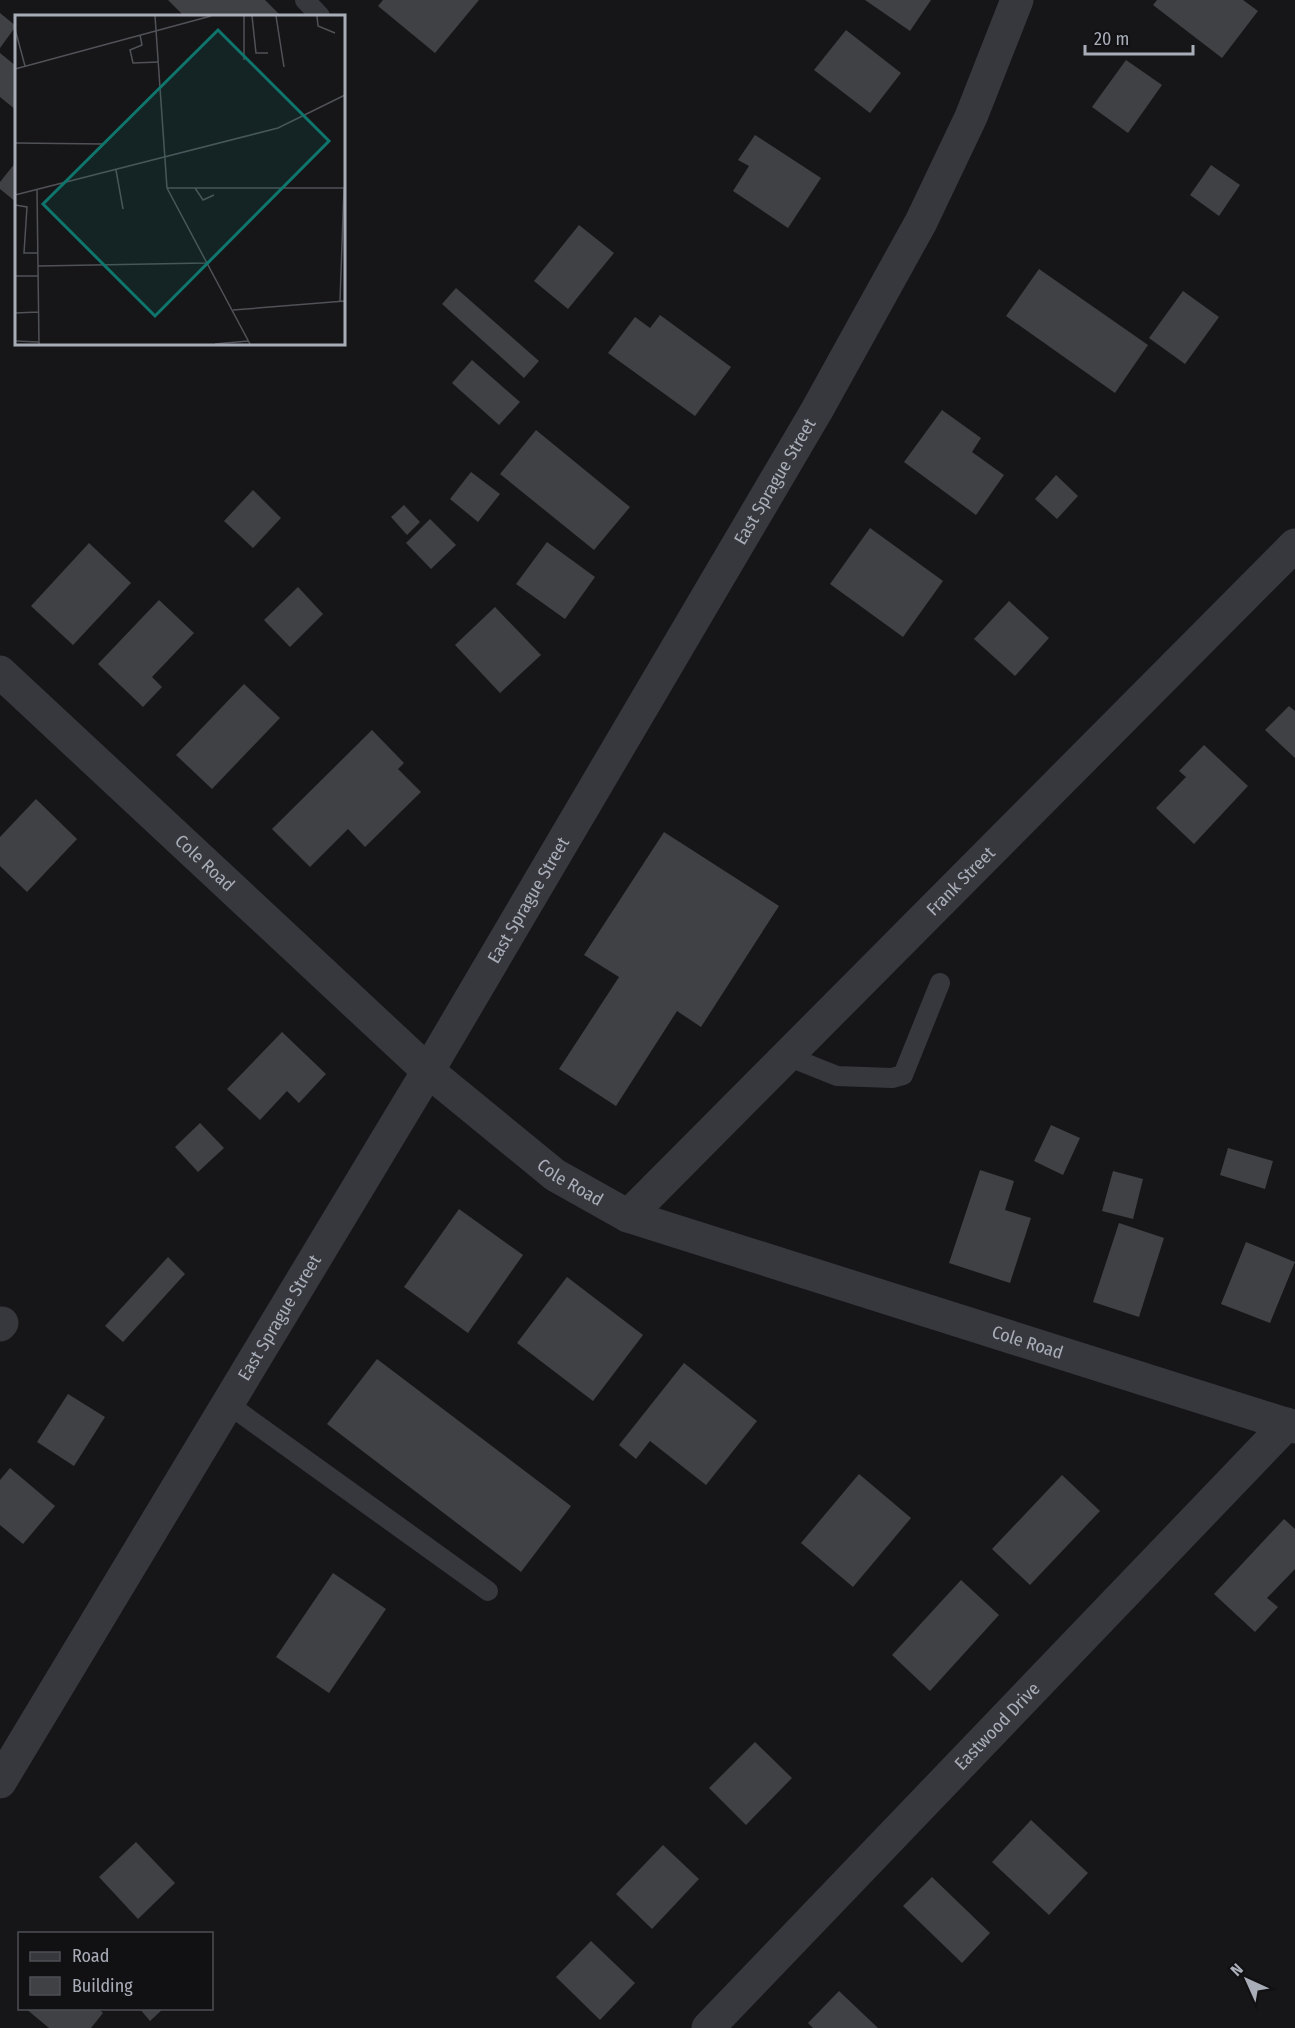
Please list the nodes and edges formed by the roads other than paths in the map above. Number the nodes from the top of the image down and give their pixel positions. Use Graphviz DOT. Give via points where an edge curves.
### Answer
graph roads {
  1 [pos="305,0"];
  2 [pos="1017,0"];
  3 [pos="319,15"];
  4 [pos="1295,545"];
  5 [pos="0,672"];
  6 [pos="940,983"];
  7 [pos="788,1056"];
  8 [pos="428,1071"];
  9 [pos="628,1216"];
  10 [pos="228,1404"];
  11 [pos="1291,1426"];
  12 [pos="488,1591"];
  13 [pos="0,1782"];
  14 [pos="708,2028"];
  1 -- 3 [label="lane"];
  2 -- 8 [label="street, East Sprague Street" via="971,117 921,222 817,410"];
  4 -- 7 [label="street, Frank Street"];
  5 -- 8 [label="street, Cole Road"];
  6 -- 7 [label="lane" via="903,1075 837,1076"];
  7 -- 9 [label="street, Frank Street"];
  8 -- 9 [label="street, Cole Road" via="555,1175"];
  8 -- 10 [label="street, East Sprague Street"];
  9 -- 11 [label="street, Cole Road"];
  10 -- 12 [label="lane"];
  10 -- 13 [label="street, East Sprague Street"];
  11 -- 14 [label="street, Eastwood Drive"];
}
